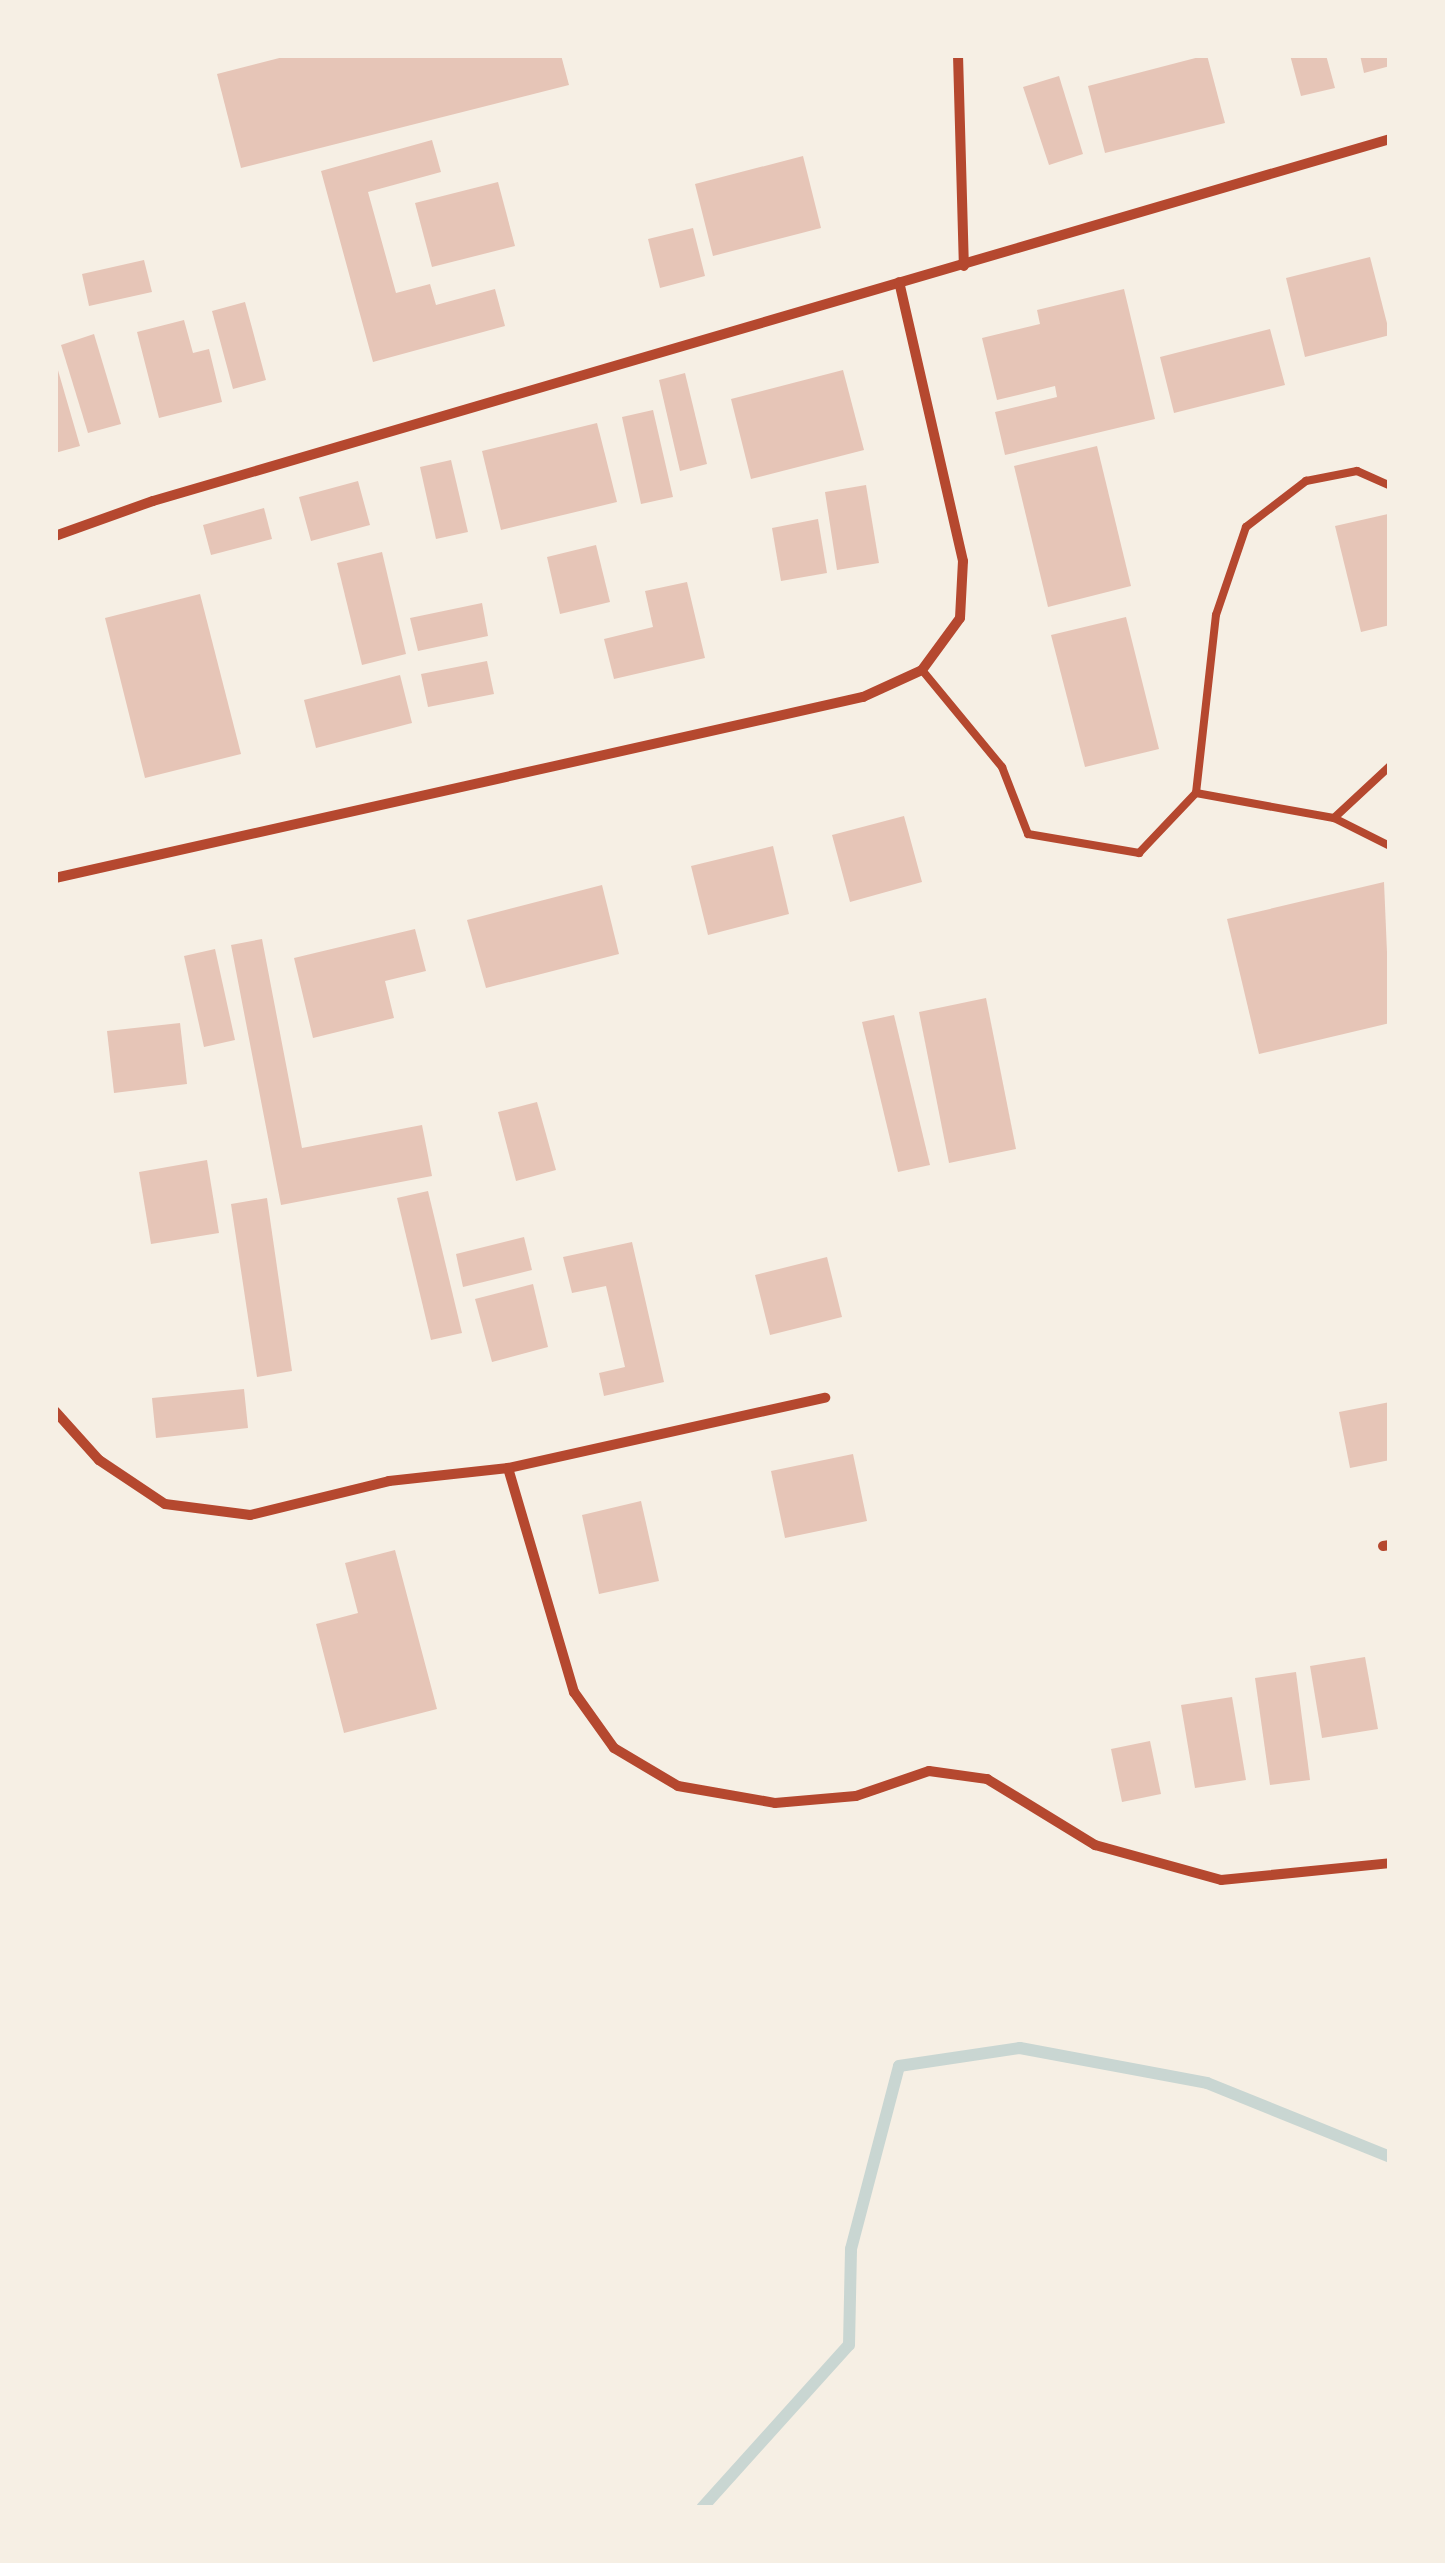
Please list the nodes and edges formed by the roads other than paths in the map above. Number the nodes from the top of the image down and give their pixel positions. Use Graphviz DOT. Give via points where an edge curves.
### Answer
graph roads {
  1 [pos="958,55"];
  2 [pos="1390,140"];
  3 [pos="964,266"];
  4 [pos="899,282"];
  5 [pos="1390,486"];
  6 [pos="55,536"];
  7 [pos="922,670"];
  8 [pos="1390,766"];
  9 [pos="1196,793"];
  10 [pos="1334,818"];
  11 [pos="1390,846"];
  12 [pos="56,880"];
  13 [pos="826,1398"];
  14 [pos="55,1411"];
  15 [pos="508,1468"];
  16 [pos="1390,1862"];
  1 -- 3 [label="street"];
  2 -- 3 [label="street"];
  3 -- 4 [label="street"];
  4 -- 6 [label="street" via="172,495"];
  4 -- 7 [label="street" via="963,561 960,618"];
  5 -- 9 [label="lane" via="1357,471 1306,481 1246,527 1216,616"];
  7 -- 9 [label="lane" via="1002,766 1028,834 1139,853"];
  7 -- 12 [label="street" via="863,697"];
  8 -- 10 [label="lane"];
  9 -- 10 [label="lane"];
  10 -- 11 [label="lane"];
  13 -- 15 [label="street"];
  14 -- 15 [label="street" via="99,1460 166,1504 250,1515 388,1481"];
  15 -- 16 [label="street" via="574,1692 614,1748 678,1786 775,1803 856,1796 929,1771 986,1779 1095,1845 1221,1880"];
}
